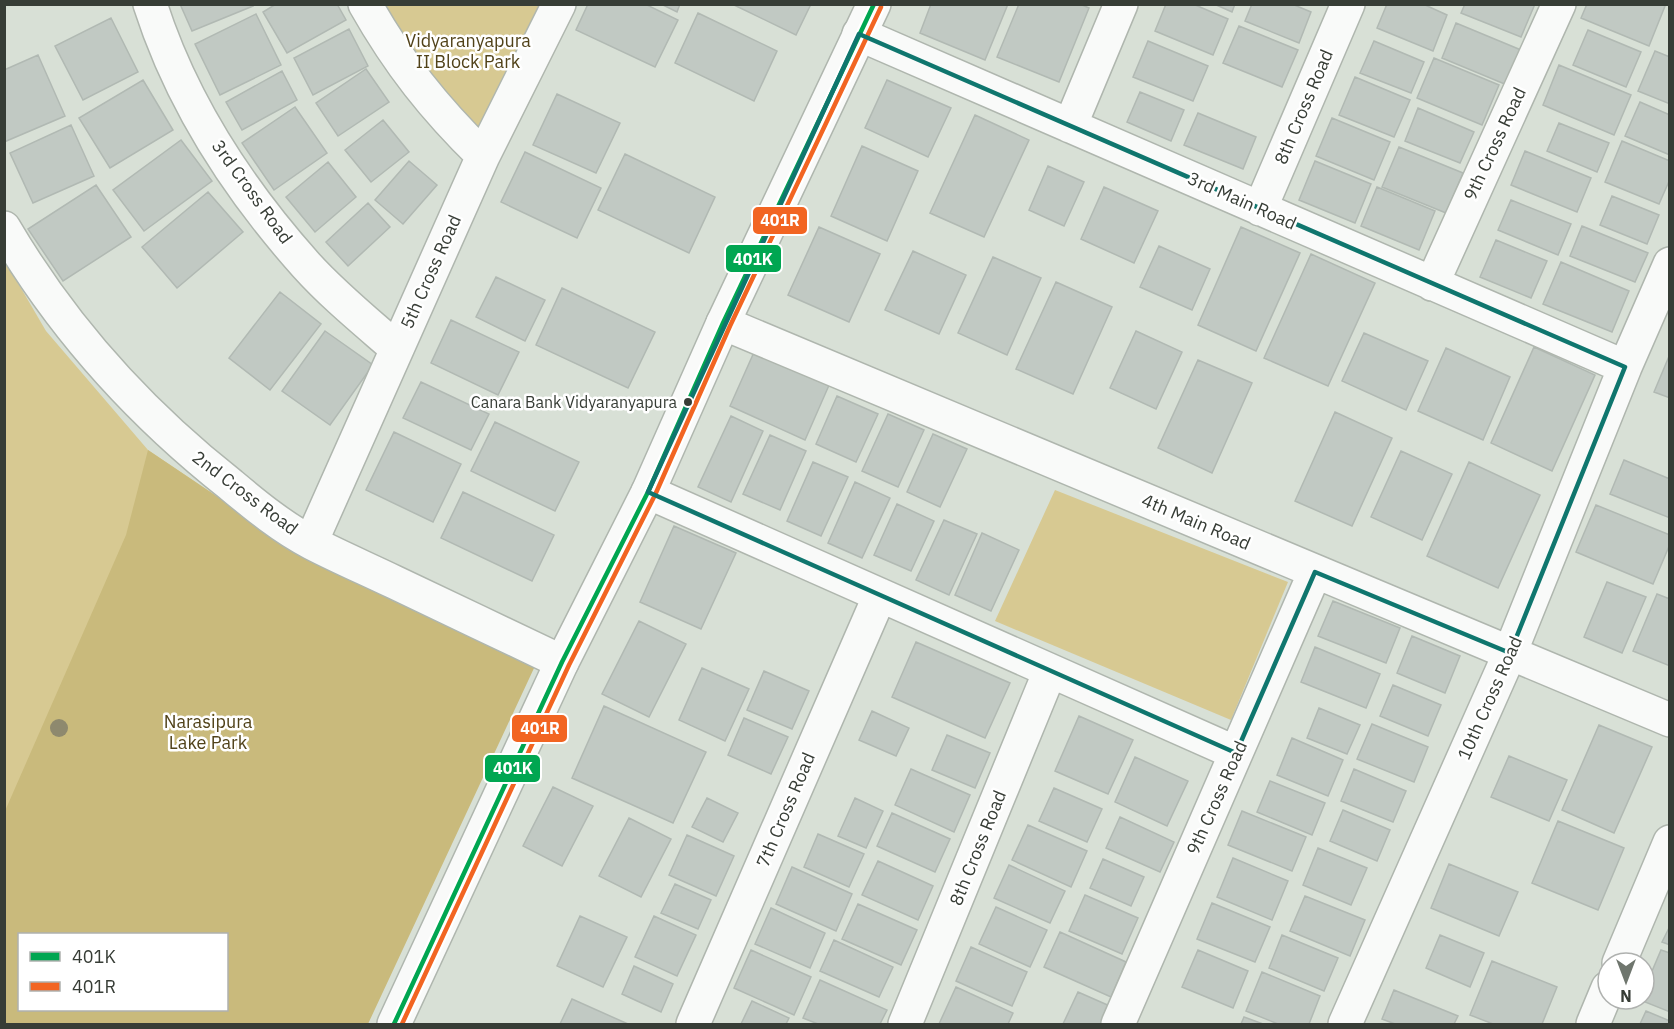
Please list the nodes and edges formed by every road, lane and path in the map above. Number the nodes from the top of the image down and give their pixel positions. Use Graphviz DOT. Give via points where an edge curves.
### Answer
graph roads {
  1 [pos="150,4"];
  2 [pos="365,4"];
  3 [pos="559,4"];
  4 [pos="874,4"];
  5 [pos="1121,4"];
  6 [pos="1348,4"];
  7 [pos="1559,4"];
  8 [pos="859,34"];
  9 [pos="1070,126"];
  10 [pos="483,156"];
  11 [pos="1260,209"];
  12 [pos="4,228"];
  13 [pos="1670,264"];
  14 [pos="1431,284"];
  15 [pos="723,323"];
  16 [pos="396,348"];
  17 [pos="1625,367"];
  18 [pos="648,492"];
  19 [pos="311,542"];
  20 [pos="1315,572"];
  21 [pos="880,595"];
  22 [pos="1510,653"];
  23 [pos="562,662"];
  24 [pos="1050,671"];
  25 [pos="1670,720"];
  26 [pos="1236,753"];
  27 [pos="1670,842"];
  28 [pos="1623,951"];
  29 [pos="394,1024"];
  30 [pos="693,1024"];
  31 [pos="905,1024"];
  32 [pos="1118,1024"];
  33 [pos="1345,1024"];
  1 -- 16 [label="street, 3rd Cross Road" via="174,64 232,171 307,266"];
  2 -- 10 [label="street" via="417,85"];
  3 -- 10 [label="street, 5th Cross Road"];
  4 -- 8 [label="street"];
  5 -- 9 [label="street"];
  6 -- 11 [label="street, 8th Cross Road"];
  7 -- 14 [label="street, 9th Cross Road"];
  8 -- 9 [label="street, 3rd Main Road"];
  8 -- 15 [label="street"];
  9 -- 11 [label="street, 3rd Main Road"];
  10 -- 16 [label="street, 5th Cross Road"];
  11 -- 14 [label="street, 3rd Main Road"];
  12 -- 19 [label="street, 2nd Cross Road" via="60,312 150,415 254,504"];
  13 -- 17 [label="street, 10th Cross Road"];
  14 -- 17 [label="street, 3rd Main Road"];
  15 -- 18 [label="street"];
  15 -- 20 [label="street, 4th Main Road"];
  16 -- 19 [label="street, 5th Cross Road"];
  17 -- 22 [label="street, 10th Cross Road"];
  18 -- 21 [label="street"];
  18 -- 23 [label="street"];
  19 -- 23 [label="street, 2nd Cross Road"];
  20 -- 22 [label="street, 4th Main Road"];
  20 -- 26 [label="street, 9th Cross Road"];
  21 -- 24 [label="street"];
  21 -- 30 [label="street, 7th Cross Road"];
  22 -- 25 [label="street, 4th Main Road"];
  22 -- 33 [label="street, 10th Cross Road"];
  23 -- 29 [label="street"];
  24 -- 26 [label="street"];
  24 -- 31 [label="street, 8th Cross Road"];
  26 -- 32 [label="street, 9th Cross Road"];
  27 -- 28 [label="street"];
}
